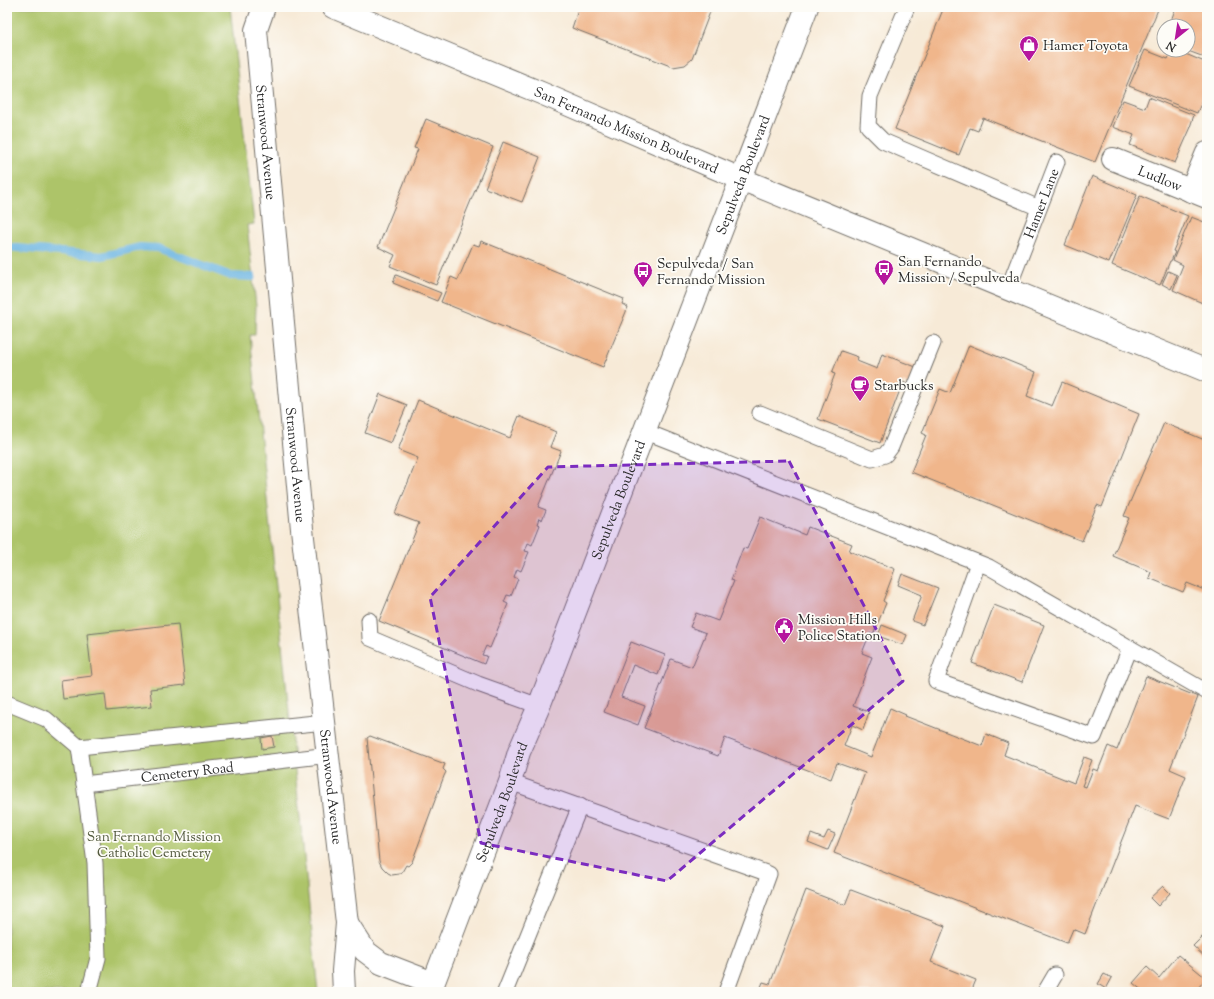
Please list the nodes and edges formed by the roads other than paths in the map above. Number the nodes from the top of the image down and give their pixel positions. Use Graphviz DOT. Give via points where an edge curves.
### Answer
graph roads {
  1 [pos="264,7"];
  2 [pos="807,7"];
  3 [pos="907,7"];
  4 [pos="347,10"];
  5 [pos="1207,153"];
  6 [pos="1114,159"];
  7 [pos="1057,162"];
  8 [pos="741,179"];
  9 [pos="1199,194"];
  10 [pos="1039,208"];
  11 [pos="1008,289"];
  12 [pos="933,343"];
  13 [pos="1207,371"];
  14 [pos="760,413"];
  15 [pos="644,431"];
  16 [pos="978,563"];
  17 [pos="369,620"];
  18 [pos="1130,648"];
  19 [pos="1207,692"];
  20 [pos="7,703"];
  21 [pos="540,706"];
  22 [pos="325,722"];
  23 [pos="79,747"];
  24 [pos="329,755"];
  25 [pos="510,782"];
  26 [pos="84,784"];
  27 [pos="580,806"];
  28 [pos="347,924"];
  29 [pos="1055,975"];
  30 [pos="431,987"];
  31 [pos="89,992"];
  32 [pos="344,992"];
  33 [pos="505,992"];
  34 [pos="726,992"];
  35 [pos="1045,992"];
  1 -- 22 [label="main road, Stranwood Avenue" via="256,30 302,529"];
  2 -- 8 [label="main road, Sepulveda Boulevard"];
  3 -- 10 [label="lane" via="870,96 868,126 883,141"];
  4 -- 8 [label="main road, San Fernando Mission Boulevard"];
  5 -- 9 [label="main road"];
  6 -- 9 [label="main road, Ludlow"];
  7 -- 10 [label="lane, Hamer Lane"];
  8 -- 11 [label="main road, San Fernando Mission Boulevard"];
  8 -- 15 [label="main road, Sepulveda Boulevard"];
  10 -- 11 [label="lane, Hamer Lane"];
  11 -- 13 [label="main road, San Fernando Mission Boulevard"];
  12 -- 14 [label="lane" via="901,425 885,455 872,460"];
  15 -- 16 [label="lane"];
  15 -- 21 [label="main road, Sepulveda Boulevard"];
  16 -- 18 [label="lane"];
  16 -- 18 [label="lane" via="936,681 1094,737"];
  17 -- 21 [label="lane" via="370,638 478,684"];
  18 -- 19 [label="lane"];
  20 -- 23 [label="lane" via="46,719"];
  21 -- 25 [label="main road, Sepulveda Boulevard" via="519,752"];
  22 -- 23 [label="lane"];
  22 -- 24 [label="main road, Stranwood Avenue"];
  23 -- 26 [label="lane"];
  24 -- 26 [label="lane, Cemetery Road"];
  24 -- 28 [label="main road, Stranwood Avenue"];
  25 -- 27 [label="lane"];
  25 -- 30 [label="main road, Sepulveda Boulevard"];
  26 -- 31 [label="lane" via="95,863 98,958"];
  27 -- 33 [label="lane"];
  27 -- 34 [label="lane" via="769,874"];
  28 -- 30 [label="main road, Stranwood Avenue" via="365,951 381,963"];
  28 -- 32 [label="main road, Stranwood Avenue"];
  29 -- 35 [label="lane"];
}
